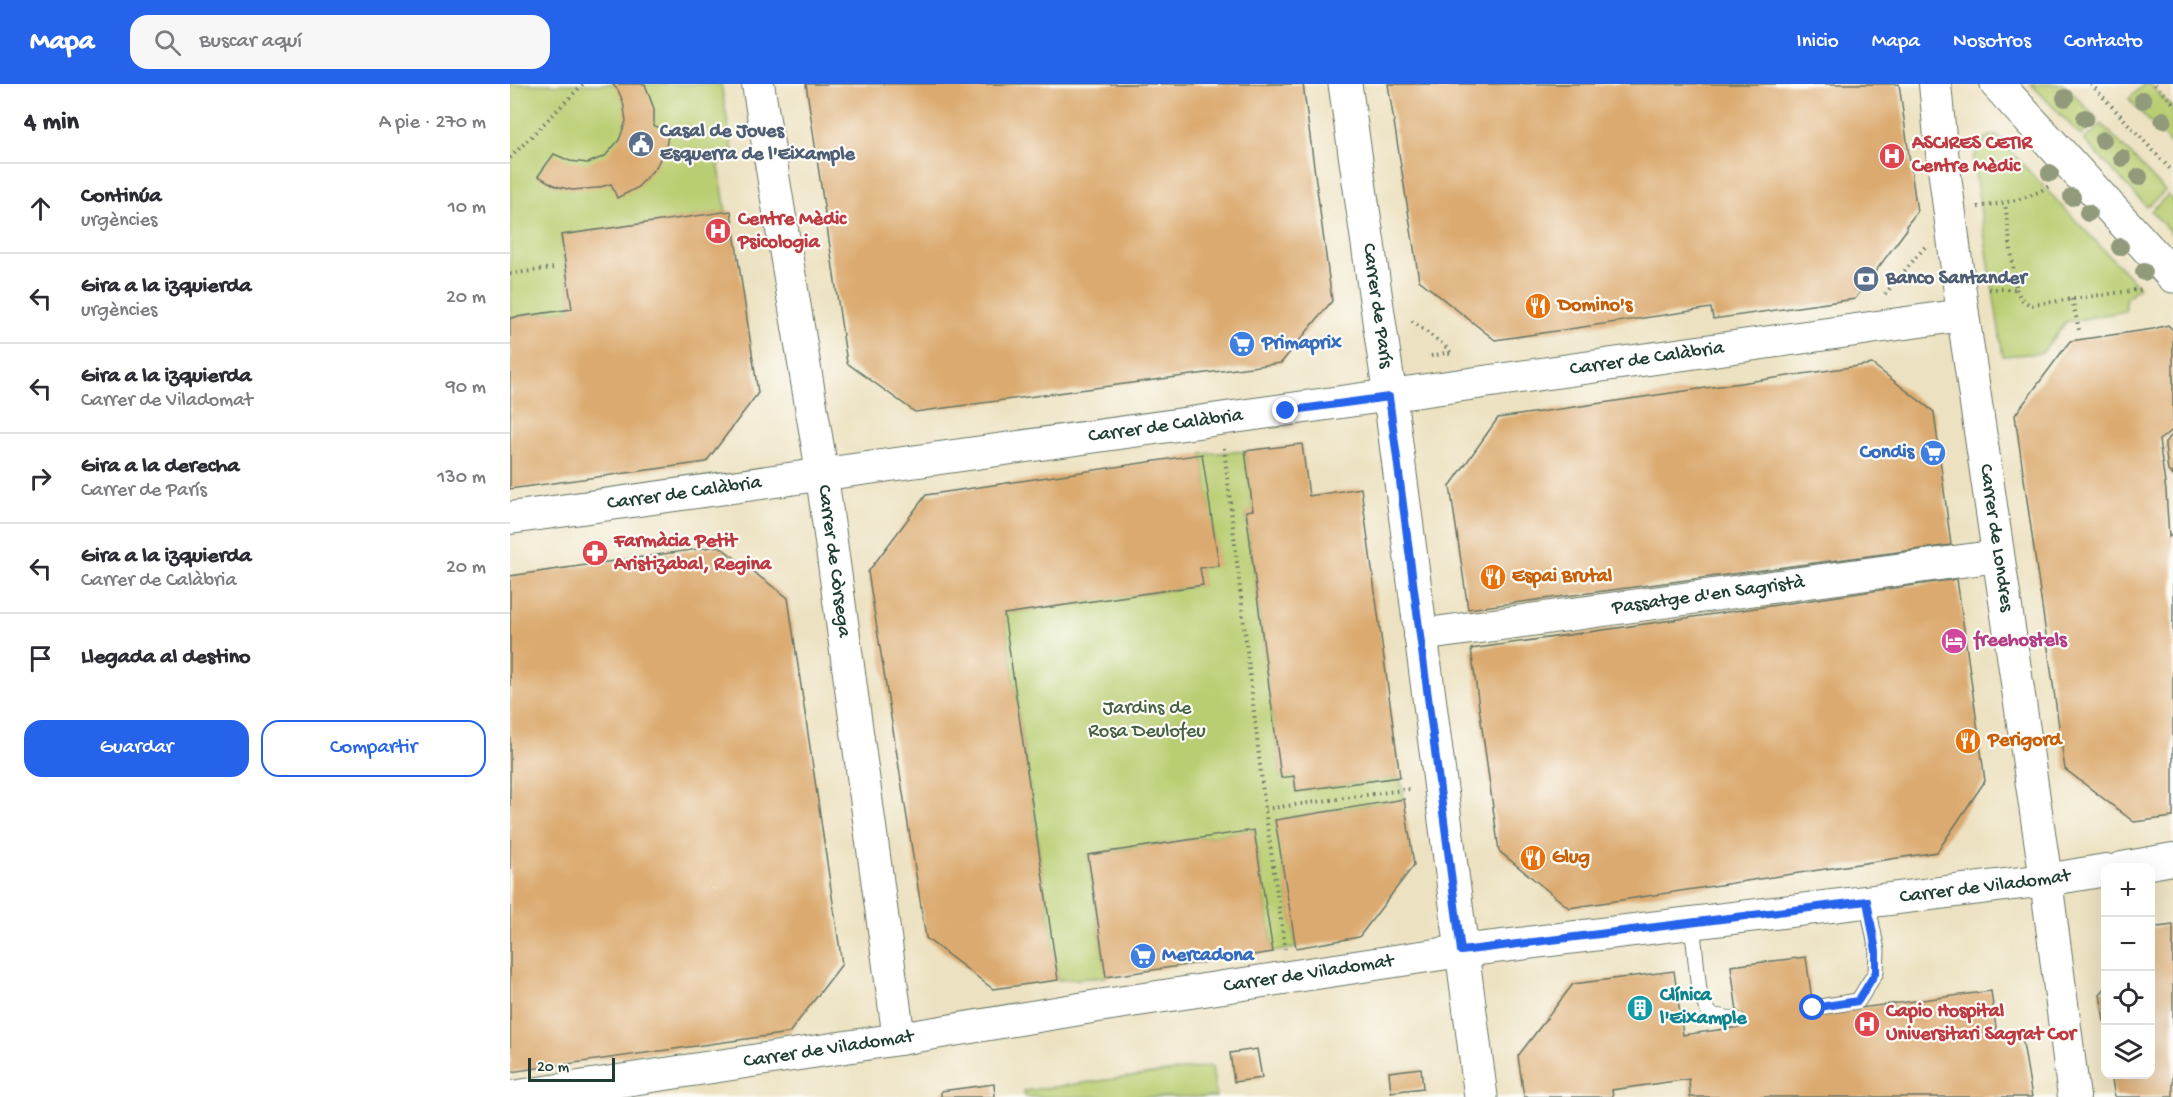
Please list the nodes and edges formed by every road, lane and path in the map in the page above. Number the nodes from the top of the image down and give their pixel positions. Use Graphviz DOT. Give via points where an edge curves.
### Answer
graph roads {
  1 [pos="583,84"];
  2 [pos="758,84"];
  3 [pos="1345,84"];
  4 [pos="1935,84"];
  5 [pos="1997,84"];
  6 [pos="2091,84"];
  7 [pos="2155,84"];
  8 [pos="2173,103"];
  9 [pos="510,159"];
  10 [pos="2173,172"];
  11 [pos="2050,184"];
  12 [pos="2005,202"];
  13 [pos="1977,207"];
  14 [pos="552,268"];
  15 [pos="510,274"];
  16 [pos="2161,282"];
  17 [pos="2016,289"];
  18 [pos="1989,290"];
  19 [pos="2072,298"];
  20 [pos="1963,315"];
  21 [pos="1410,320"];
  22 [pos="2079,330"];
  23 [pos="1453,356"];
  24 [pos="1389,397"];
  25 [pos="1220,420"];
  26 [pos="821,476"];
  27 [pos="510,518"];
  28 [pos="1998,556"];
  29 [pos="1420,635"];
  30 [pos="1417,788"];
  31 [pos="1265,809"];
  32 [pos="2173,859"];
  33 [pos="2148,863"];
  34 [pos="2101,871"];
  35 [pos="2046,880"];
  36 [pos="1867,901"];
  37 [pos="1692,922"];
  38 [pos="1461,951"];
  39 [pos="1286,960"];
  40 [pos="1813,1008"];
  41 [pos="1738,1020"];
  42 [pos="899,1039"];
  43 [pos="512,1097"];
  44 [pos="1481,1097"];
  45 [pos="2074,1097"];
  1 -- 9 [label="path"];
  2 -- 26 [label="street, Carrer de Còrsega"];
  3 -- 24 [label="main road, Carrer de París"];
  4 -- 20 [label="street, Carrer de Londres"];
  5 -- 16 [label="main road"];
  6 -- 10 [label="path"];
  7 -- 8 [label="path"];
  11 -- 12 [label="path" via="2038,194"];
  12 -- 13 [label="path"];
  12 -- 17 [label="path"];
  14 -- 15 [label="path"];
  16 -- 19 [label="path"];
  17 -- 18 [label="path"];
  17 -- 19 [label="path" via="2030,305"];
  19 -- 22 [label="path"];
  20 -- 24 [label="street, Carrer de Calàbria"];
  20 -- 28 [label="street, Carrer de Londres"];
  21 -- 23 [label="path, Carrer de París"];
  24 -- 25 [label="street, Carrer de Calàbria"];
  24 -- 29 [label="main road, Carrer de París"];
  25 -- 26 [label="street, Carrer de Calàbria"];
  25 -- 31 [label="path"];
  26 -- 27 [label="street, Carrer de Calàbria"];
  26 -- 42 [label="street, Carrer de Còrsega"];
  28 -- 29 [label="street, Passatge d'en Sagristà"];
  28 -- 35 [label="street, Carrer de Londres"];
  29 -- 38 [label="main road, Carrer de París"];
  30 -- 31 [label="path"];
  31 -- 39 [label="path"];
  32 -- 33 [label="street"];
  34 -- 35 [label="street, Carrer de Viladomat"];
  35 -- 36 [label="street, Carrer de Viladomat"];
  35 -- 45 [label="street, Carrer de Londres"];
  36 -- 37 [label="street, Carrer de Viladomat"];
  36 -- 40 [label="lane" via="1876,972 1858,1001"];
  37 -- 38 [label="street, Carrer de Viladomat"];
  37 -- 41 [label="lane" via="1702,999 1710,1015"];
  38 -- 42 [label="street, Carrer de Viladomat"];
  38 -- 44 [label="main road, Carrer de París"];
  42 -- 43 [label="street, Carrer de Viladomat"];
}
